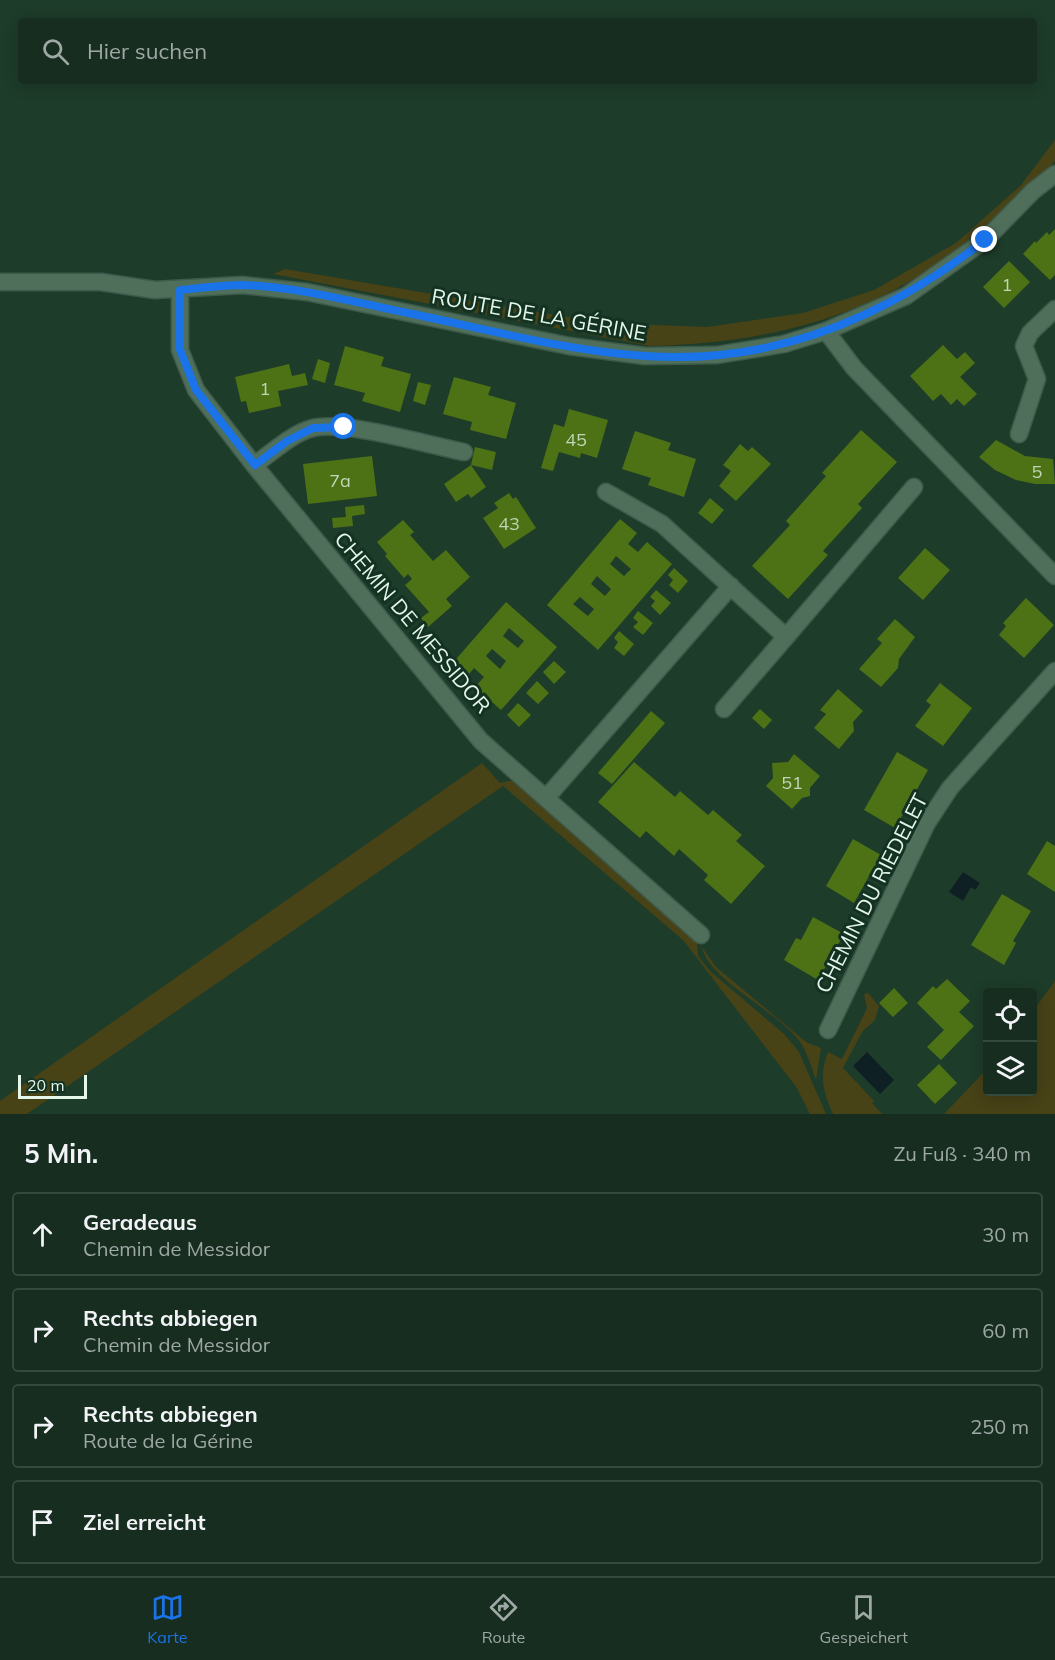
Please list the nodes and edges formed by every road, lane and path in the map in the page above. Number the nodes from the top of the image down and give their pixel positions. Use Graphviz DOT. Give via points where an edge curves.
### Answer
graph roads {
  1 [pos="1055,174"];
  2 [pos="0,282"];
  3 [pos="180,290"];
  4 [pos="1055,309"];
  5 [pos="826,331"];
  6 [pos="1019,434"];
  7 [pos="464,452"];
  8 [pos="255,465"];
  9 [pos="914,487"];
  10 [pos="606,492"];
  11 [pos="1055,576"];
  12 [pos="731,586"];
  13 [pos="786,637"];
  14 [pos="1055,671"];
  15 [pos="724,709"];
  16 [pos="548,797"];
  17 [pos="701,934"];
  18 [pos="828,1030"];
  1 -- 5 [label="street, ROUTE DE LA GÉRINE" via="985,240 935,277 880,309"];
  2 -- 3 [label="street, ROUTE DE LA GÉRINE" via="101,282"];
  3 -- 5 [label="street, ROUTE DE LA GÉRINE" via="242,285 307,292 569,346 645,356 726,353 784,344"];
  3 -- 8 [label="street, CHEMIN DE MESSIDOR" via="180,350 196,390"];
  4 -- 6 [label="street" via="1030,333 1024,346 1037,379"];
  5 -- 11 [label="street" via="854,368"];
  7 -- 8 [label="street" via="344,427 313,428 287,441"];
  8 -- 16 [label="street, CHEMIN DE MESSIDOR" via="482,741"];
  9 -- 13 [label="street"];
  10 -- 12 [label="street" via="662,524"];
  12 -- 13 [label="street"];
  12 -- 16 [label="street"];
  13 -- 15 [label="street"];
  14 -- 18 [label="street, CHEMIN DU RIEDELET" via="950,788 927,823"];
  16 -- 17 [label="street, CHEMIN DE MESSIDOR"];
}
